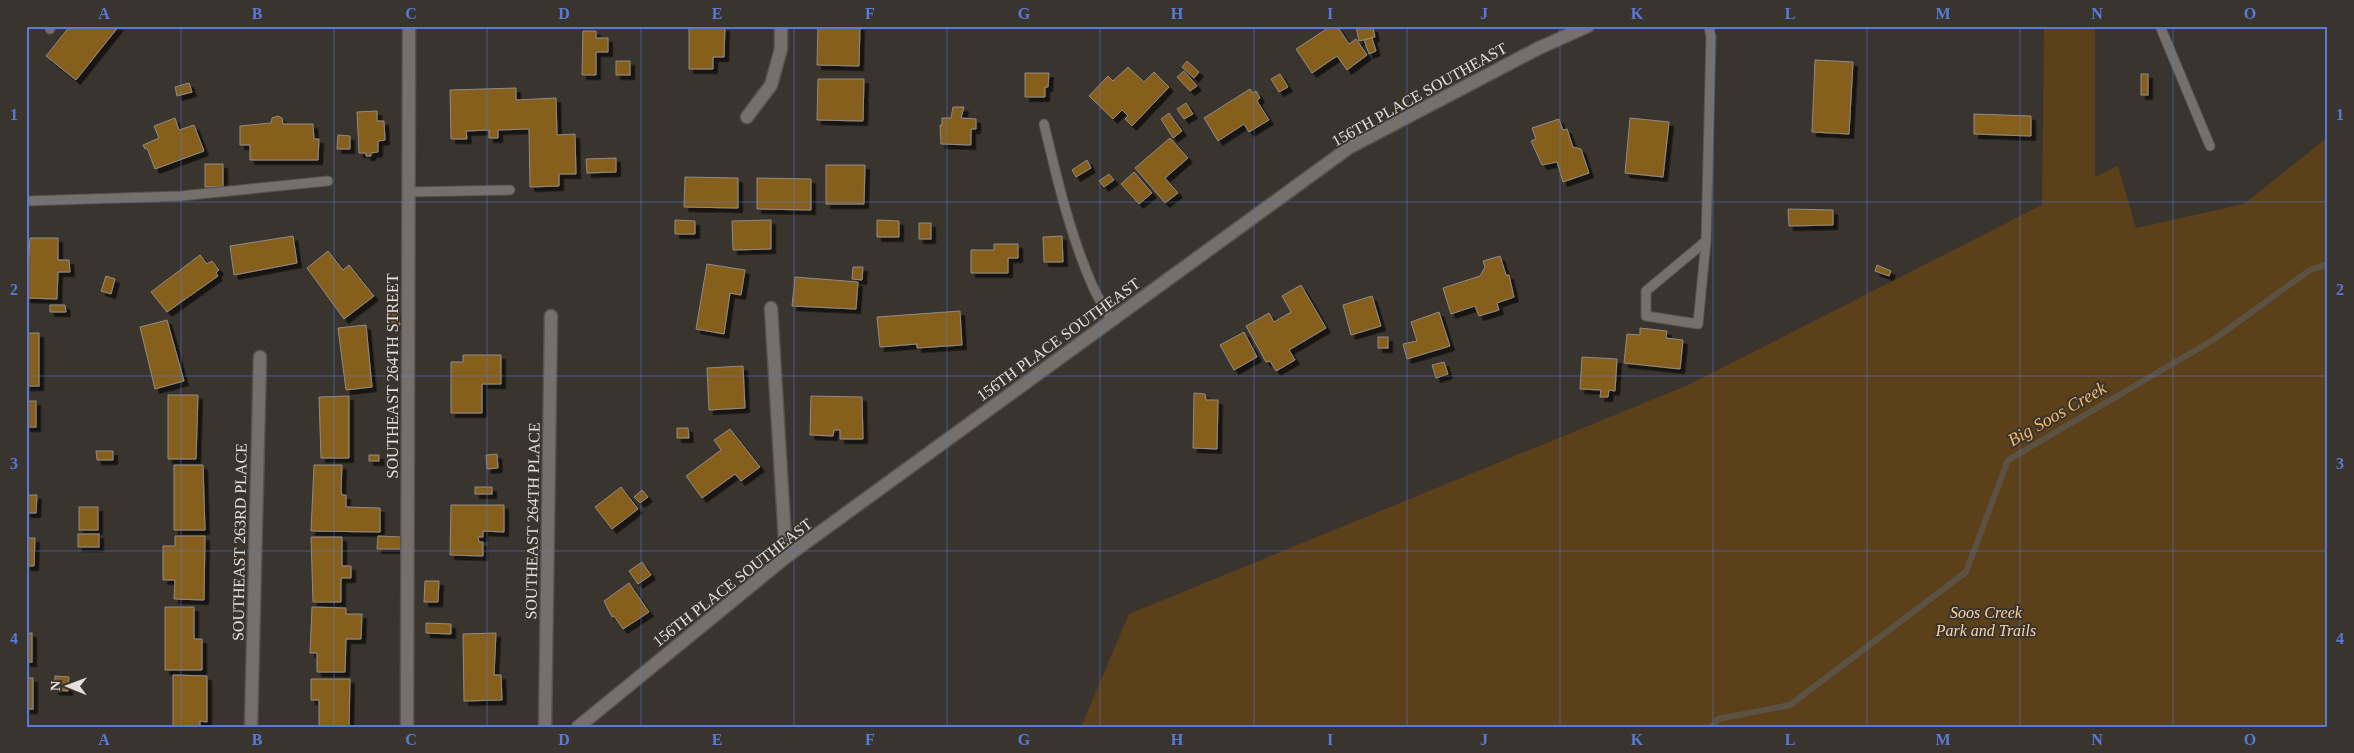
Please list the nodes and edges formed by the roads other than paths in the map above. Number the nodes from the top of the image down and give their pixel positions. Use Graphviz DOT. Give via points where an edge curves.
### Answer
graph roads {
  1 [pos="408,26"];
  2 [pos="781,26"];
  3 [pos="1588,26"];
  4 [pos="1709,26"];
  5 [pos="2160,26"];
  6 [pos="747,117"];
  7 [pos="1044,124"];
  8 [pos="2210,146"];
  9 [pos="328,181"];
  10 [pos="510,190"];
  11 [pos="408,192"];
  12 [pos="26,201"];
  13 [pos="1706,241"];
  14 [pos="771,308"];
  15 [pos="551,316"];
  16 [pos="1112,320"];
  17 [pos="260,358"];
  18 [pos="786,557"];
  19 [pos="252,727"];
  20 [pos="408,727"];
  21 [pos="545,727"];
  22 [pos="578,727"];
  1 -- 11 [label="street, SOUTHEAST 264TH STREET"];
  2 -- 6 [label="street" via="781,49 771,85"];
  3 -- 16 [label="street, 156TH PLACE SOUTHEAST" via="1350,147"];
  4 -- 13 [label="lane" via="1712,37"];
  5 -- 8 [label="lane"];
  7 -- 16 [label="lane" via="1078,247 1093,287"];
  9 -- 12 [label="lane" via="181,196"];
  10 -- 11 [label="lane"];
  11 -- 20 [label="street, SOUTHEAST 264TH STREET"];
  13 -- 13 [label="lane" via="1646,292 1646,316 1698,324"];
  14 -- 18 [label="street"];
  15 -- 21 [label="street, SOUTHEAST 264TH PLACE"];
  16 -- 18 [label="street, 156TH PLACE SOUTHEAST"];
  17 -- 19 [label="street, SOUTHEAST 263RD PLACE"];
  18 -- 22 [label="street, 156TH PLACE SOUTHEAST"];
}
